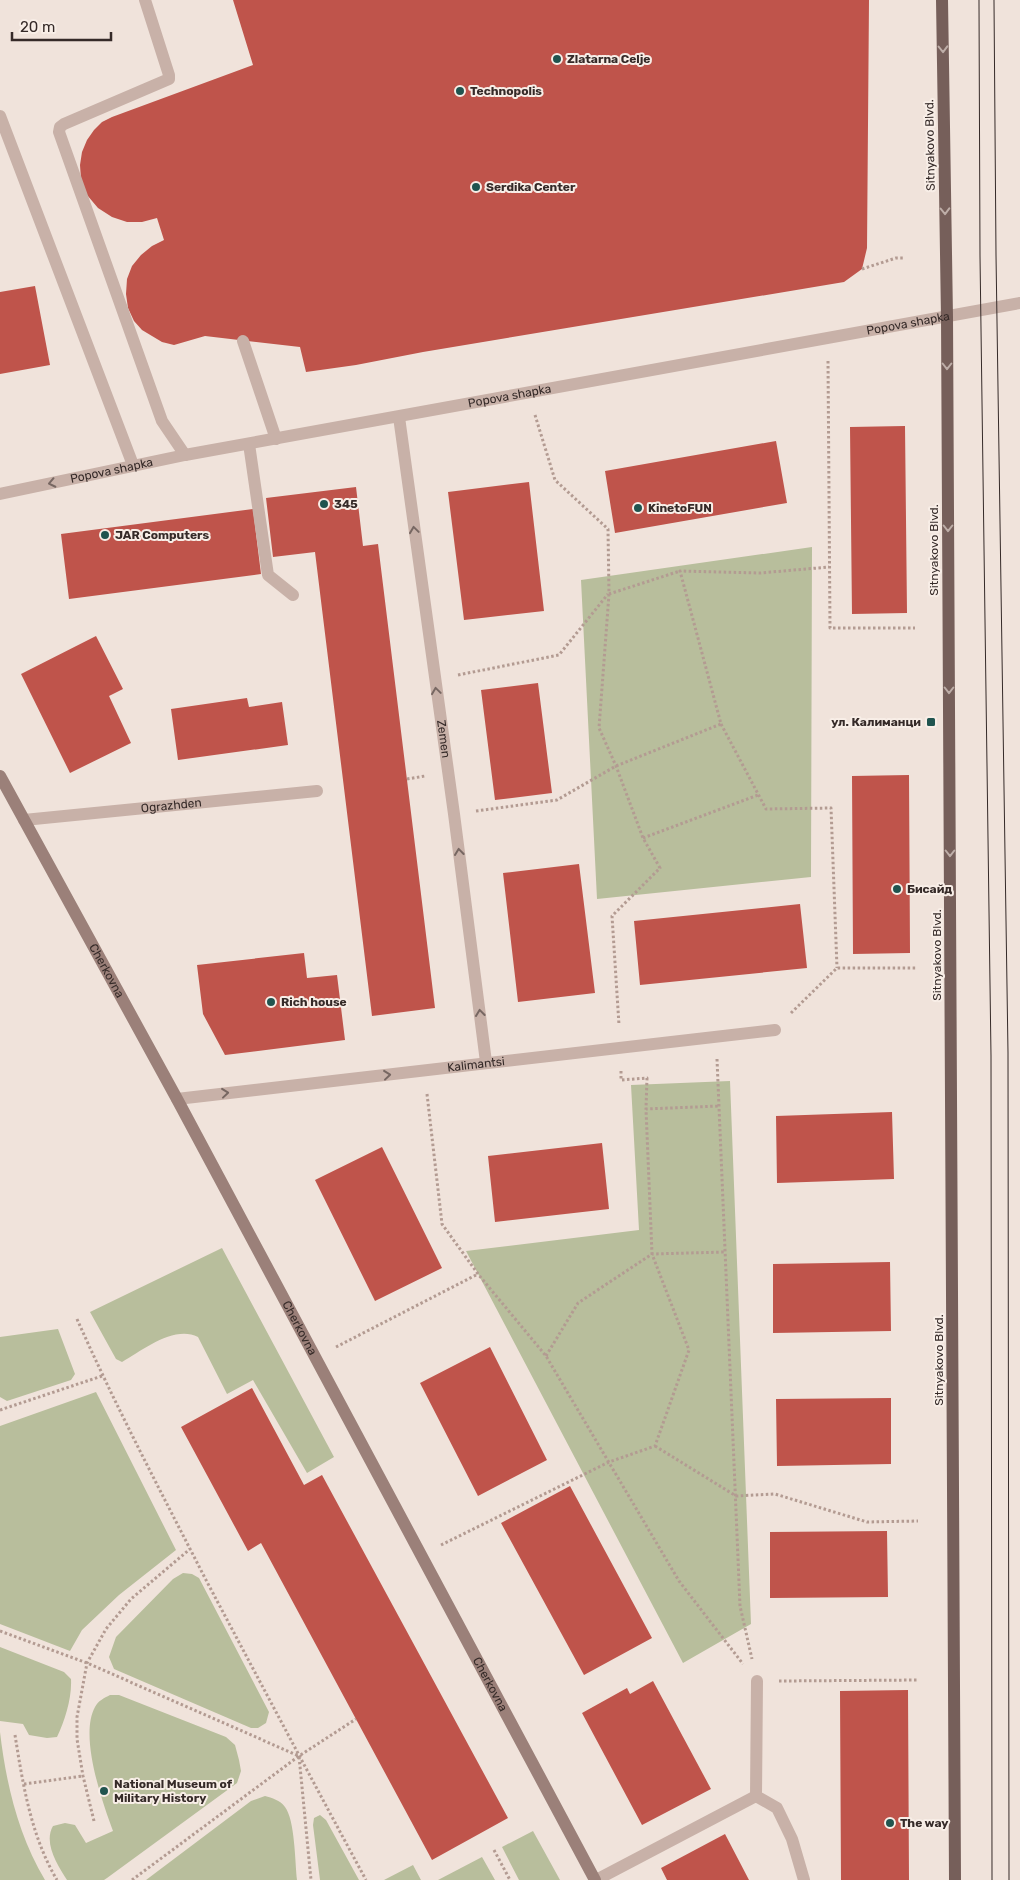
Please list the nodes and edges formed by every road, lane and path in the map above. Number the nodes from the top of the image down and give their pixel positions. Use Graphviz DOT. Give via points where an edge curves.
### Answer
graph roads {
  1 [pos="145,0"];
  2 [pos="942,0"];
  3 [pos="0,116"];
  4 [pos="904,258"];
  5 [pos="862,269"];
  6 [pos="1020,304"];
  7 [pos="947,317"];
  8 [pos="828,338"];
  9 [pos="243,341"];
  10 [pos="528,393"];
  11 [pos="399,417"];
  12 [pos="276,439"];
  13 [pos="249,444"];
  14 [pos="185,455"];
  15 [pos="133,465"];
  16 [pos="0,494"];
  17 [pos="829,567"];
  18 [pos="680,571"];
  19 [pos="608,594"];
  20 [pos="293,595"];
  21 [pos="915,628"];
  22 [pos="434,680"];
  23 [pos="721,724"];
  24 [pos="616,766"];
  25 [pos="0,776"];
  26 [pos="318,791"];
  27 [pos="758,795"];
  28 [pos="495,809"];
  29 [pos="24,820"];
  30 [pos="643,838"];
  31 [pos="837,968"];
  32 [pos="916,968"];
  33 [pos="775,1030"];
  34 [pos="621,1047"];
  35 [pos="486,1062"];
  36 [pos="718,1069"];
  37 [pos="425,1071"];
  38 [pos="177,1098"];
  39 [pos="719,1106"];
  40 [pos="646,1109"];
  41 [pos="725,1252"];
  42 [pos="652,1254"];
  43 [pos="478,1274"];
  44 [pos="77,1319"];
  45 [pos="546,1356"];
  46 [pos="315,1357"];
  47 [pos="102,1376"];
  48 [pos="0,1410"];
  49 [pos="654,1446"];
  50 [pos="609,1462"];
  51 [pos="736,1496"];
  52 [pos="918,1521"];
  53 [pos="190,1549"];
  54 [pos="421,1555"];
  55 [pos="0,1632"];
  56 [pos="87,1664"];
  57 [pos="919,1680"];
  58 [pos="757,1681"];
  59 [pos="356,1719"];
  60 [pos="15,1735"];
  61 [pos="298,1756"];
  62 [pos="83,1776"];
  63 [pos="24,1784"];
  64 [pos="756,1796"];
  65 [pos="94,1821"];
  66 [pos="494,1850"];
  67 [pos="57,1880"];
  68 [pos="132,1880"];
  69 [pos="311,1880"];
  70 [pos="366,1880"];
  71 [pos="510,1880"];
  72 [pos="595,1880"];
  73 [pos="804,1880"];
  74 [pos="955,1880"];
  1 -- 14 [label="street" via="170,75 168,79 64,124 59,132 162,421"];
  2 -- 7 [label="main road, Sitnyakovo Blvd., one-way"];
  3 -- 15 [label="street"];
  4 -- 5 [label="path"];
  6 -- 7 [label="street, Popova shapka"];
  7 -- 8 [label="street, Popova shapka"];
  7 -- 74 [label="main road, Sitnyakovo Blvd., one-way"];
  8 -- 10 [label="street, Popova shapka"];
  8 -- 17 [label="path"];
  9 -- 12 [label="street"];
  10 -- 11 [label="street, Popova shapka"];
  10 -- 19 [label="path" via="555,480 608,529"];
  11 -- 12 [label="street, Popova shapka"];
  22 -- 11 [label="street, Zemen, one-way"];
  12 -- 13 [label="street, Popova shapka"];
  13 -- 14 [label="street, Popova shapka"];
  13 -- 20 [label="street" via="268,575"];
  14 -- 15 [label="street, Popova shapka"];
  15 -- 16 [label="street, Popova shapka, one-way"];
  17 -- 18 [label="path" via="760,573"];
  17 -- 21 [label="path" via="830,628"];
  18 -- 19 [label="path"];
  18 -- 23 [label="path"];
  19 -- 22 [label="path" via="559,655"];
  19 -- 24 [label="path" via="599,728"];
  35 -- 22 [label="street, Zemen, one-way"];
  23 -- 24 [label="path"];
  23 -- 27 [label="path"];
  24 -- 28 [label="path" via="557,800"];
  24 -- 30 [label="path"];
  25 -- 29 [label="street, Cherkovna"];
  26 -- 29 [label="street, Ograzhden"];
  27 -- 30 [label="path"];
  27 -- 31 [label="path" via="766,809 832,808"];
  29 -- 38 [label="street, Cherkovna"];
  30 -- 34 [label="path" via="660,868 612,916"];
  31 -- 32 [label="path"];
  31 -- 33 [label="path"];
  33 -- 34 [label="street, Kalimantsi"];
  34 -- 35 [label="street, Kalimantsi"];
  34 -- 40 [label="path" via="621,1080 647,1078"];
  35 -- 37 [label="street, Kalimantsi"];
  36 -- 39 [label="path"];
  38 -- 37 [label="street, Kalimantsi, one-way"];
  37 -- 43 [label="path" via="442,1224"];
  38 -- 46 [label="street, Cherkovna"];
  39 -- 40 [label="path"];
  39 -- 41 [label="path"];
  40 -- 42 [label="path"];
  41 -- 42 [label="path"];
  41 -- 51 [label="path"];
  42 -- 45 [label="path" via="578,1303"];
  42 -- 49 [label="path" via="689,1350"];
  43 -- 45 [label="path"];
  43 -- 46 [label="path"];
  44 -- 47 [label="path"];
  45 -- 50 [label="path"];
  46 -- 54 [label="street, Cherkovna"];
  47 -- 48 [label="path"];
  47 -- 53 [label="path"];
  49 -- 50 [label="path"];
  49 -- 51 [label="path"];
  50 -- 54 [label="path"];
  50 -- 58 [label="path" via="679,1580"];
  51 -- 52 [label="path" via="775,1494 867,1522"];
  51 -- 58 [label="path" via="740,1606"];
  53 -- 56 [label="path" via="131,1599 106,1629"];
  53 -- 61 [label="path"];
  54 -- 72 [label="street, Cherkovna"];
  55 -- 56 [label="path"];
  56 -- 61 [label="path"];
  56 -- 62 [label="path" via="77,1739"];
  57 -- 58 [label="path"];
  58 -- 64 [label="street"];
  59 -- 61 [label="path"];
  60 -- 63 [label="path"];
  61 -- 68 [label="path"];
  61 -- 69 [label="path"];
  61 -- 70 [label="path"];
  62 -- 63 [label="path"];
  62 -- 65 [label="path"];
  63 -- 67 [label="path" via="35,1833"];
  64 -- 72 [label="street"];
  64 -- 73 [label="street" via="777,1808 792,1839"];
  66 -- 71 [label="path"];
}
